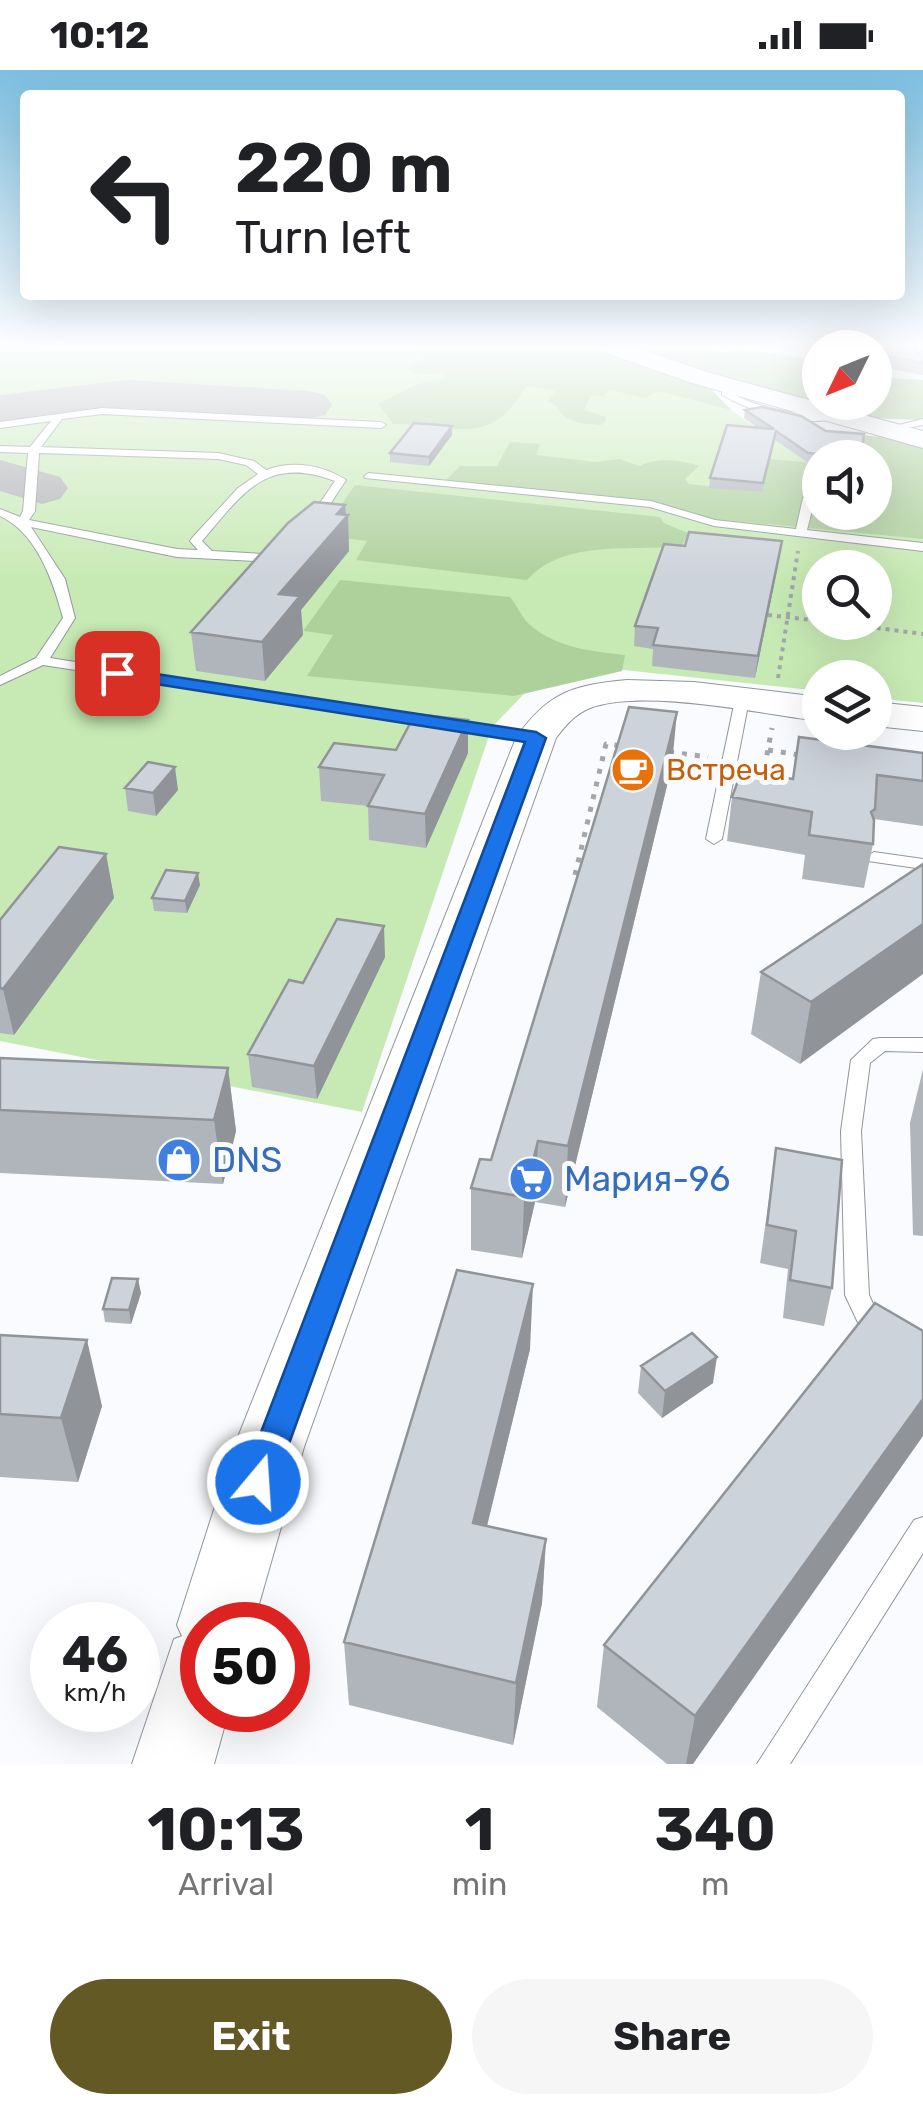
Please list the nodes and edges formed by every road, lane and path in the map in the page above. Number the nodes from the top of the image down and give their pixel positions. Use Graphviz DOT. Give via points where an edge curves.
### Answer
graph roads {
  1 [pos="54,422"];
  2 [pos="322,422"];
  3 [pos="865,422"];
  4 [pos="923,422"];
  5 [pos="381,425"];
  6 [pos="887,428"];
  7 [pos="923,440"];
  8 [pos="0,449"];
  9 [pos="34,449"];
  10 [pos="262,472"];
  11 [pos="369,476"];
  12 [pos="2,514"];
  13 [pos="22,522"];
  14 [pos="802,529"];
  15 [pos="305,530"];
  16 [pos="801,533"];
  17 [pos="196,541"];
  18 [pos="923,546"];
  19 [pos="163,550"];
  20 [pos="285,555"];
  21 [pos="208,556"];
  22 [pos="768,614"];
  23 [pos="787,617"];
  24 [pos="802,619"];
  25 [pos="892,630"];
  26 [pos="923,634"];
  27 [pos="41,661"];
  28 [pos="0,681"];
  29 [pos="759,702"];
  30 [pos="802,707"];
  31 [pos="892,716"];
  32 [pos="923,719"];
  33 [pos="536,738"];
  34 [pos="641,748"];
  35 [pos="768,750"];
  36 [pos="659,751"];
  37 [pos="806,756"];
  38 [pos="730,760"];
  39 [pos="714,838"];
  40 [pos="874,857"];
  41 [pos="923,864"];
  42 [pos="575,876"];
  43 [pos="923,1045"];
  44 [pos="893,1350"];
  45 [pos="923,1528"];
  46 [pos="222,1602"];
  47 [pos="183,1732"];
  48 [pos="173,1764"];
  49 [pos="772,1764"];
  1 -- 9 [label="lane"];
  2 -- 5 [label="lane"];
  3 -- 6 [label="main road"];
  4 -- 6 [label="lane"];
  6 -- 7 [label="main road"];
  8 -- 9 [label="lane"];
  9 -- 10 [label="lane" via="218,456"];
  9 -- 13 [label="lane"];
  10 -- 15 [label="lane" via="290,468 342,480"];
  10 -- 17 [label="lane"];
  11 -- 16 [label="lane" via="651,504 714,523"];
  12 -- 13 [label="lane"];
  13 -- 19 [label="lane"];
  13 -- 27 [label="lane" via="59,579 69,618"];
  14 -- 16 [label="lane"];
  16 -- 18 [label="lane"];
  16 -- 23 [label="path"];
  17 -- 19 [label="lane"];
  17 -- 21 [label="lane"];
  19 -- 21 [label="lane"];
  20 -- 21 [label="lane"];
  22 -- 23 [label="path"];
  23 -- 24 [label="path"];
  23 -- 29 [label="path"];
  25 -- 26 [label="path"];
  27 -- 28 [label="lane"];
  27 -- 33 [label="lane"];
  29 -- 30 [label="main road"];
  29 -- 33 [label="main road" via="622,691 576,700 555,712"];
  29 -- 35 [label="path"];
  29 -- 38 [label="lane"];
  31 -- 32 [label="main road"];
  33 -- 46 [label="main road" via="269,1447"];
  34 -- 42 [label="path" via="606,744"];
  35 -- 37 [label="path"];
  35 -- 38 [label="path" via="766,765"];
  36 -- 38 [label="path"];
  38 -- 39 [label="lane"];
  40 -- 41 [label="lane"];
  43 -- 44 [label="lane" via="880,1044 861,1060 851,1131 857,1295 878,1341"];
  45 -- 49 [label="lane"];
  47 -- 48 [label="main road"];
}
